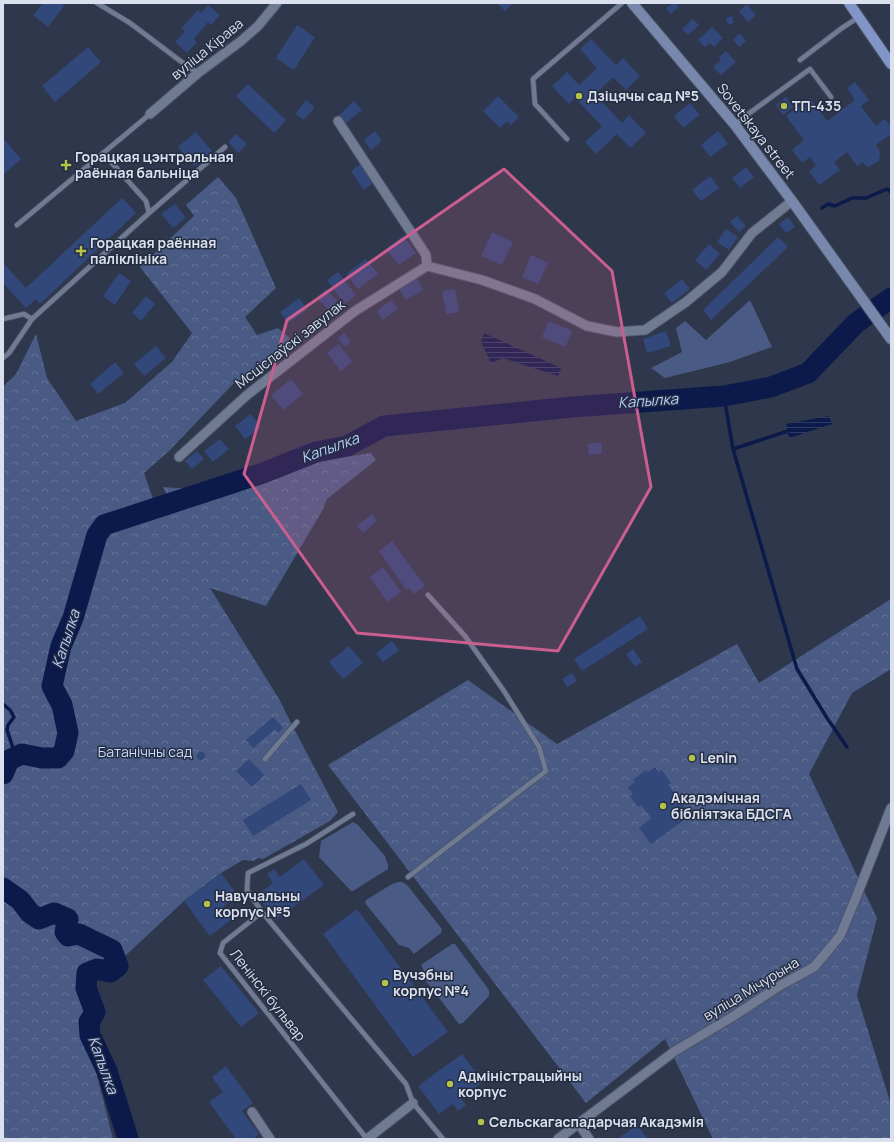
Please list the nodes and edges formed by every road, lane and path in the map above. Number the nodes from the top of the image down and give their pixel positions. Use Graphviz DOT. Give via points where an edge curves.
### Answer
graph roads {
  1 [pos="97,3"];
  2 [pos="277,3"];
  3 [pos="622,3"];
  4 [pos="632,3"];
  5 [pos="849,3"];
  6 [pos="859,17"];
  7 [pos="800,60"];
  8 [pos="891,64"];
  9 [pos="198,73"];
  10 [pos="831,97"];
  11 [pos="150,114"];
  12 [pos="338,121"];
  13 [pos="735,125"];
  14 [pos="567,139"];
  15 [pos="225,147"];
  16 [pos="103,153"];
  17 [pos="792,201"];
  18 [pos="149,213"];
  19 [pos="17,225"];
  20 [pos="427,266"];
  21 [pos="3,319"];
  22 [pos="32,319"];
  23 [pos="891,339"];
  24 [pos="3,358"];
  25 [pos="179,457"];
  26 [pos="428,595"];
  27 [pos="297,722"];
  28 [pos="265,759"];
  29 [pos="891,808"];
  30 [pos="353,814"];
  31 [pos="408,877"];
  32 [pos="262,912"];
  33 [pos="413,1103"];
  34 [pos="252,1112"];
  35 [pos="579,1124"];
  36 [pos="270,1139"];
  37 [pos="367,1139"];
  38 [pos="443,1139"];
  39 [pos="558,1139"];
  40 [pos="589,1139"];
  1 -- 9 [label="lane" via="130,23"];
  2 -- 9 [label="street, вуліца Кірава" via="258,26"];
  3 -- 14 [label="lane" via="533,79 535,104"];
  4 -- 13 [label="main road, Sovetskaya street"];
  5 -- 6 [label="main road"];
  6 -- 7 [label="lane"];
  6 -- 8 [label="main road"];
  9 -- 11 [label="street, вуліца Кірава"];
  10 -- 13 [label="lane" via="810,69"];
  11 -- 16 [label="lane"];
  12 -- 20 [label="street" via="426,255"];
  13 -- 17 [label="main road, Sovetskaya street"];
  15 -- 18 [label="lane"];
  16 -- 18 [label="lane" via="146,201"];
  16 -- 19 [label="lane"];
  17 -- 20 [label="street" via="752,233 722,272 686,302 645,330 616,332 586,326 535,299 482,280"];
  17 -- 23 [label="main road, Sovetskaya street"];
  18 -- 22 [label="lane"];
  20 -- 25 [label="street, Мсціслаўскі завулак" via="349,316 247,395"];
  21 -- 22 [label="lane" via="24,314"];
  22 -- 24 [label="lane"];
  26 -- 31 [label="lane" via="465,636 504,691 539,747 546,771"];
  27 -- 28 [label="lane"];
  29 -- 35 [label="street, вуліца Мічурына" via="840,936 814,967 781,984 675,1051"];
  30 -- 32 [label="lane" via="306,844 248,873 247,890"];
  32 -- 33 [label="lane" via="406,1084"];
  32 -- 37 [label="lane, Ленінскі бульвар" via="223,943 220,953"];
  33 -- 37 [label="street"];
  33 -- 38 [label="lane"];
  34 -- 36 [label="street"];
  35 -- 39 [label="street, вуліца Мічурына"];
  35 -- 40 [label="street"];
}
